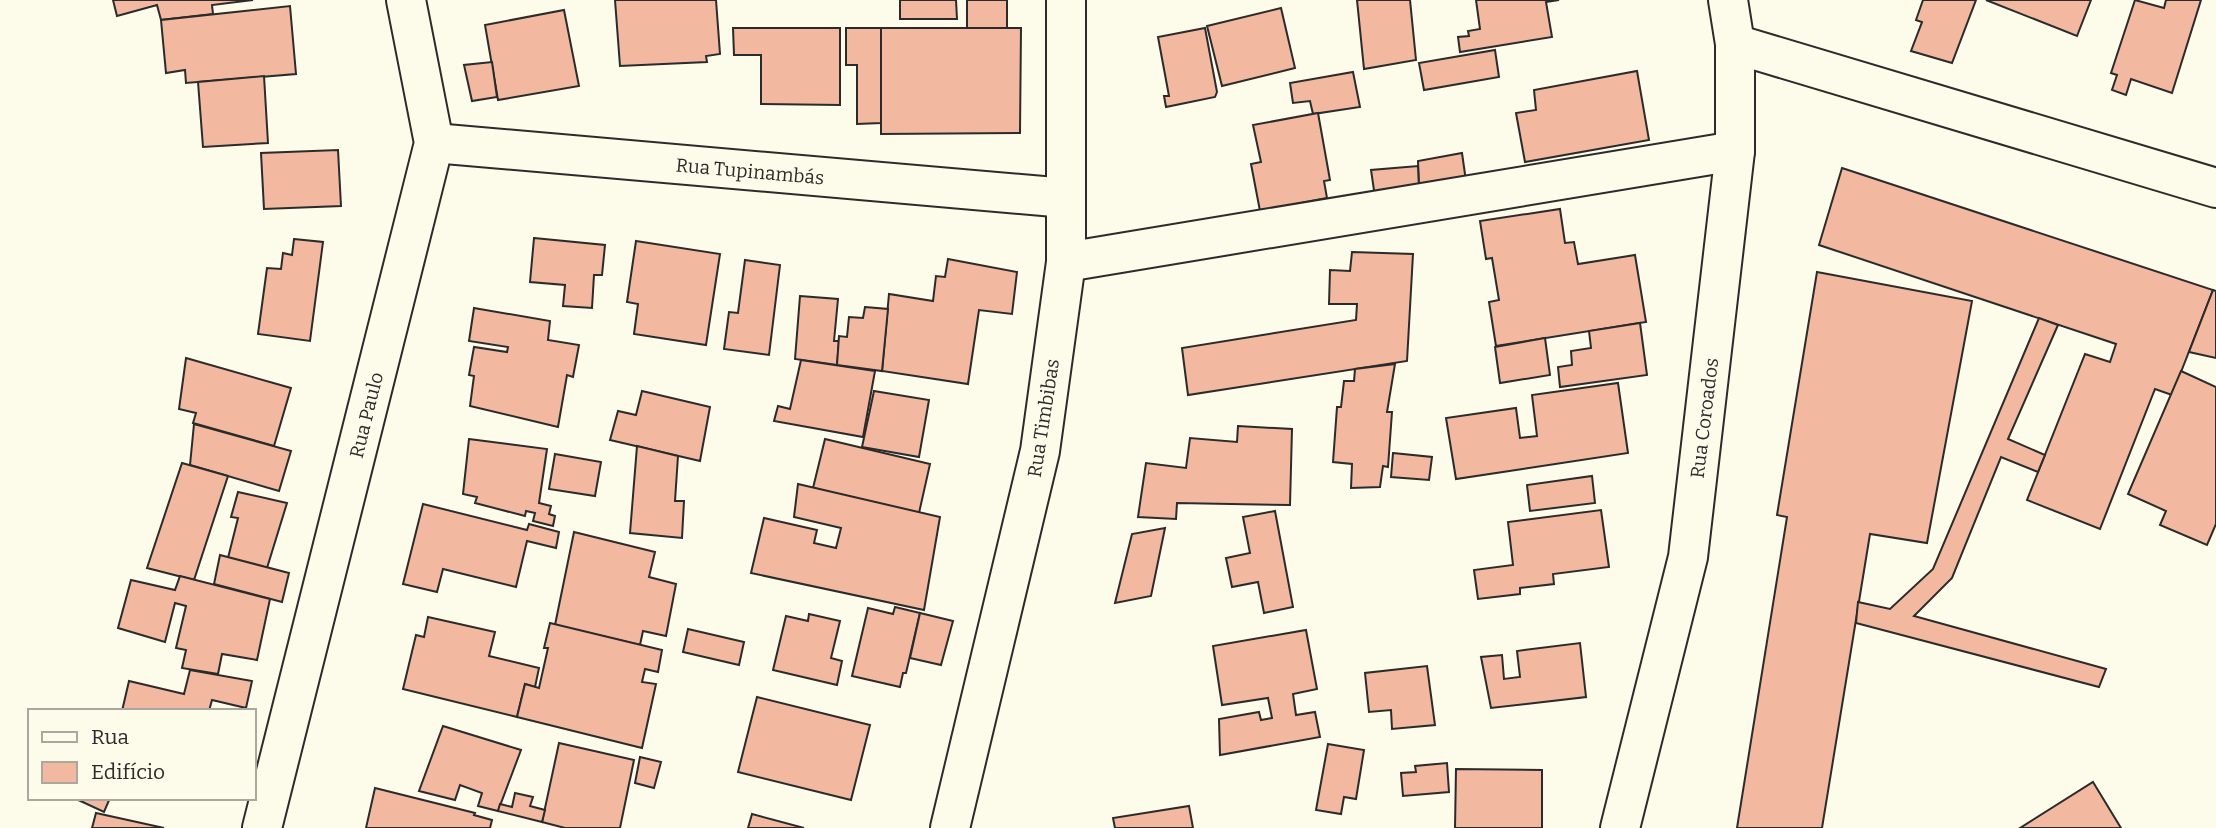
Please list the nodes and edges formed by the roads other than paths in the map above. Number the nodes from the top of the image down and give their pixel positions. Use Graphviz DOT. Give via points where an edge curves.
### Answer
graph roads {
  1 [pos="406,0"];
  2 [pos="1066,0"];
  3 [pos="1728,0"];
  4 [pos="1735,44"];
  5 [pos="434,143"];
  6 [pos="1735,151"];
  7 [pos="2216,188"];
  8 [pos="1066,198"];
  9 [pos="1066,262"];
  10 [pos="262,828"];
  11 [pos="950,828"];
  12 [pos="1620,828"];
  1 -- 5 [label="street, Rua Paulo"];
  2 -- 8 [label="street, Rua Timbibas"];
  3 -- 4 [label="street, Rua Coroados"];
  4 -- 6 [label="street, Rua Coroados"];
  4 -- 7 [label="street"];
  5 -- 8 [label="street, Rua Tupinambás"];
  5 -- 10 [label="street, Rua Paulo"];
  6 -- 9 [label="street"];
  6 -- 12 [label="street, Rua Coroados" via="1688,557"];
  8 -- 9 [label="street, Rua Timbibas"];
  9 -- 11 [label="street, Rua Timbibas" via="1040,451"];
}
